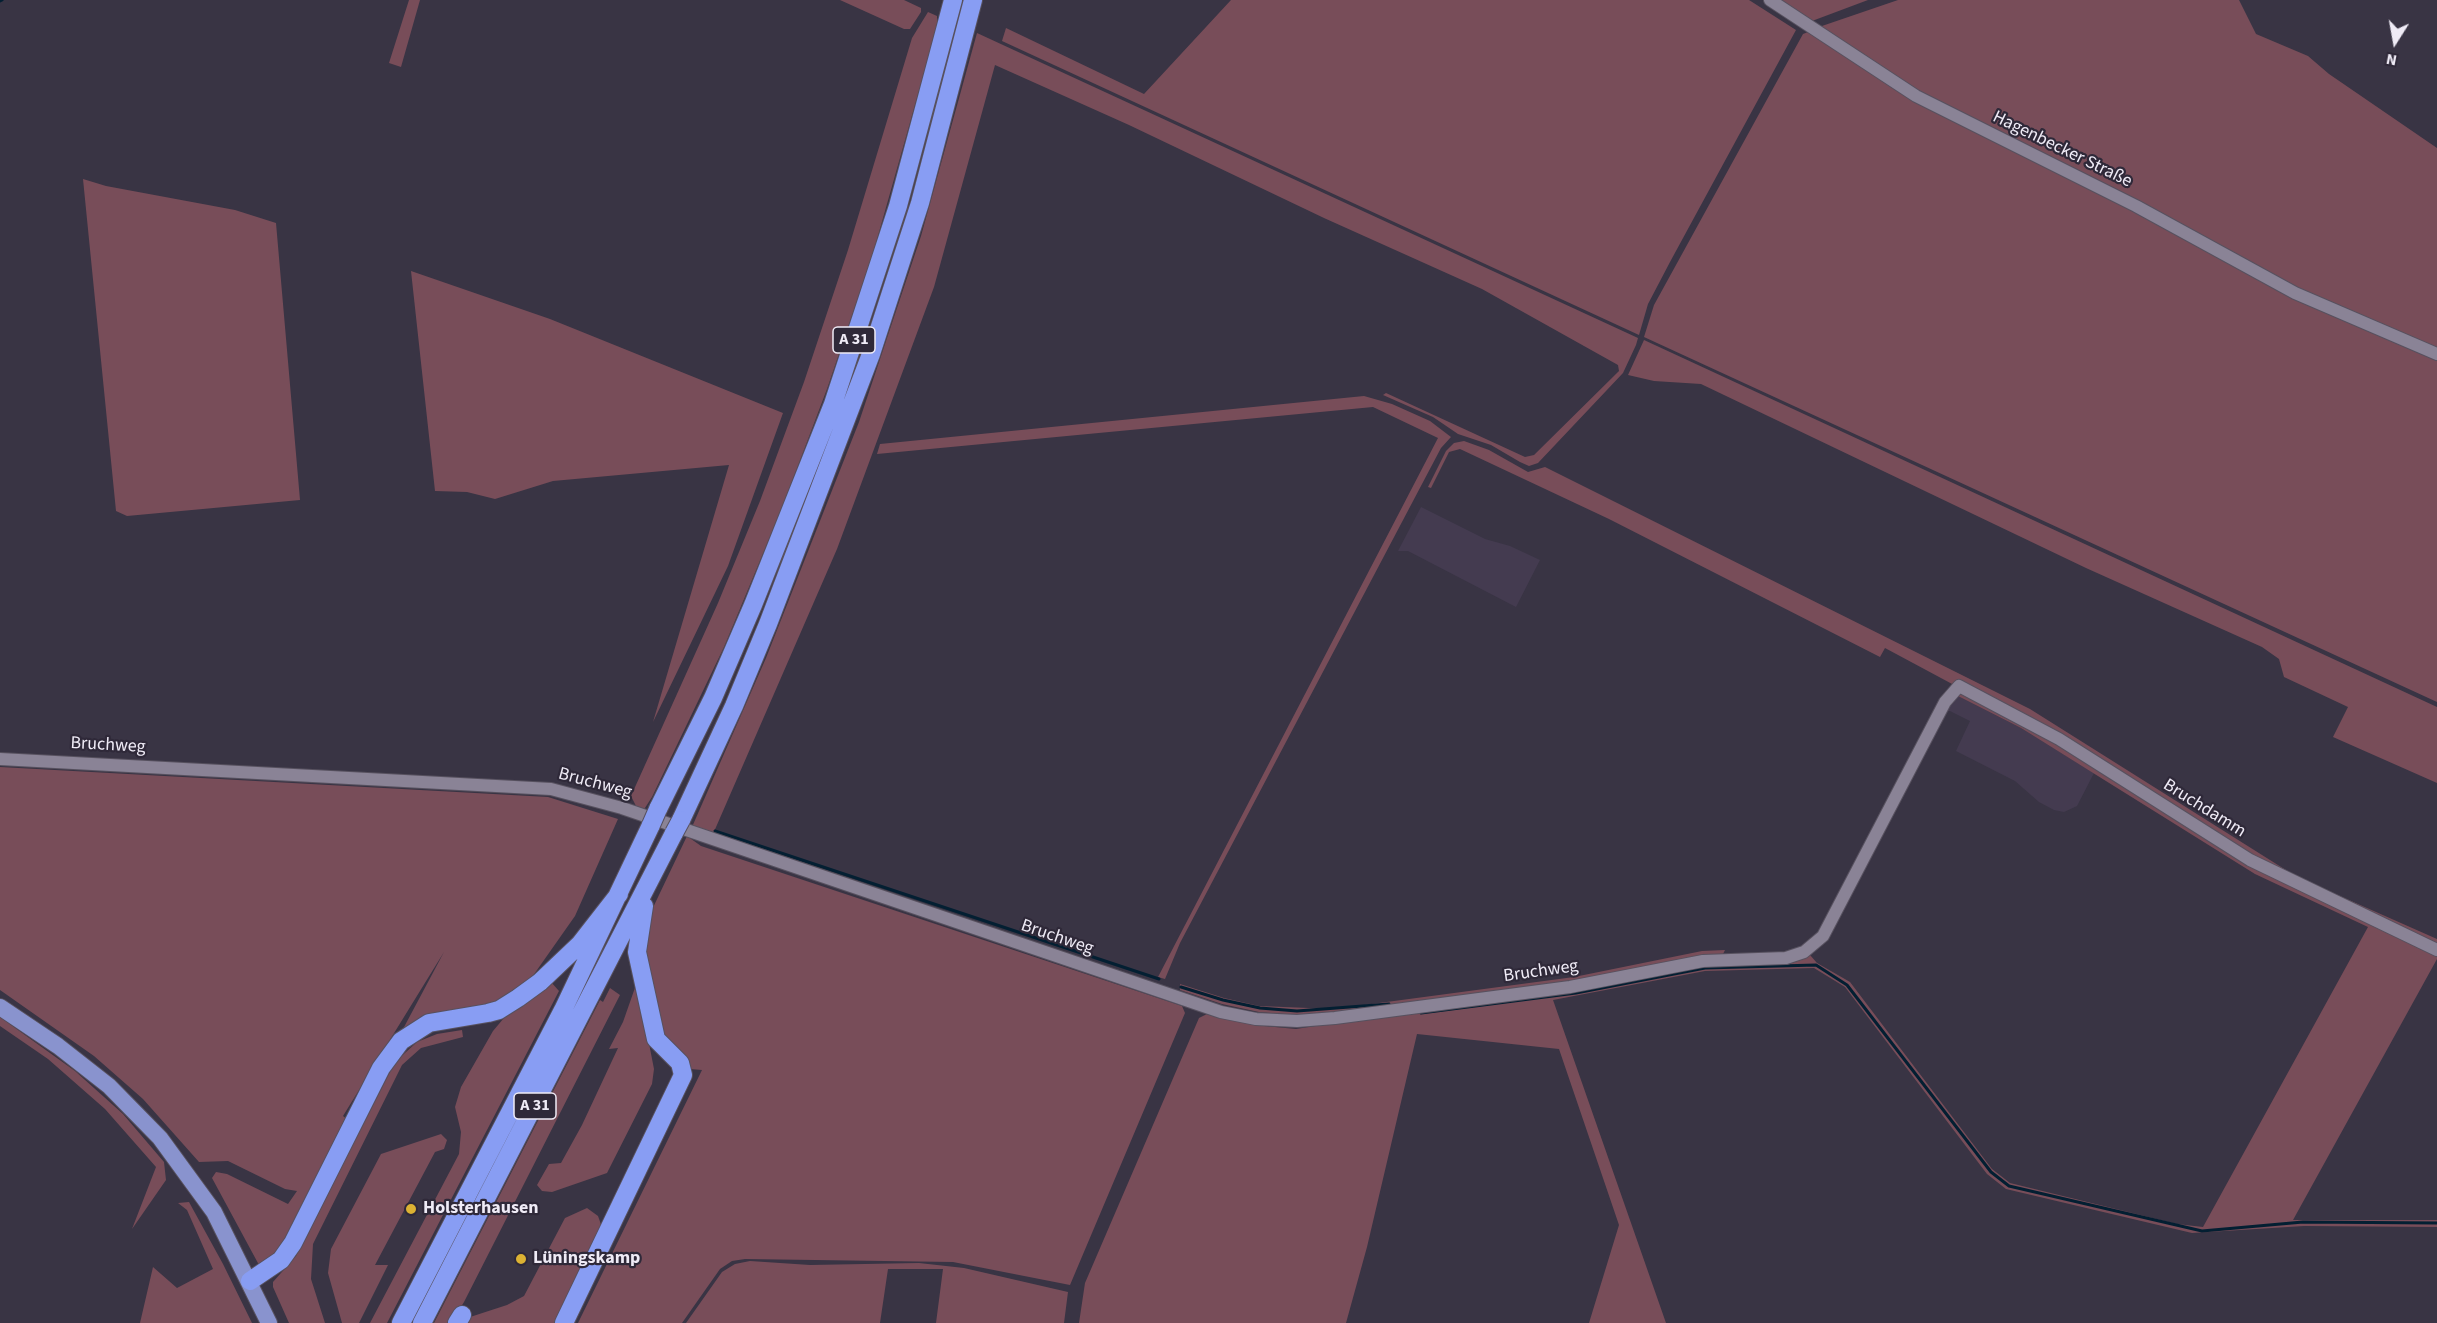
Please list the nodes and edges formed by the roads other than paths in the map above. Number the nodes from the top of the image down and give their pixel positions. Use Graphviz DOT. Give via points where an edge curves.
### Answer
graph roads {
  1 [pos="1770,0"];
  2 [pos="952,4"];
  3 [pos="972,8"];
  4 [pos="2437,354"];
  5 [pos="1959,686"];
  6 [pos="0,759"];
  7 [pos="646,889"];
  8 [pos="619,894"];
  9 [pos="2437,950"];
  10 [pos="0,1007"];
  11 [pos="250,1281"];
  12 [pos="269,1323"];
  13 [pos="401,1323"];
  14 [pos="422,1323"];
  15 [pos="564,1323"];
  1 -- 4 [label="street, Hagenbecker Straße" via="1916,96 2136,206 2295,293"];
  2 -- 8 [label="highway, A 31" via="898,206 833,404 713,698"];
  3 -- 7 [label="highway, A 31" via="920,203 871,354 734,706"];
  5 -- 6 [label="street, Bruchweg" via="1945,702 1823,936 1804,952 1786,958 1704,960 1570,987 1297,1021 1221,1012 622,808 551,789"];
  5 -- 9 [label="street, Bruchdamm" via="2059,739 2250,860"];
  7 -- 14 [label="highway, A 31"];
  7 -- 15 [label="highway" via="637,952 656,1039 680,1063 682,1075"];
  8 -- 11 [label="highway" via="580,944 518,998 499,1010 429,1023 401,1041 381,1068 293,1243 281,1260"];
  8 -- 13 [label="highway, A 31"];
  10 -- 11 [label="main road" via="84,1066 146,1123 198,1189"];
  11 -- 12 [label="main road"];
}
